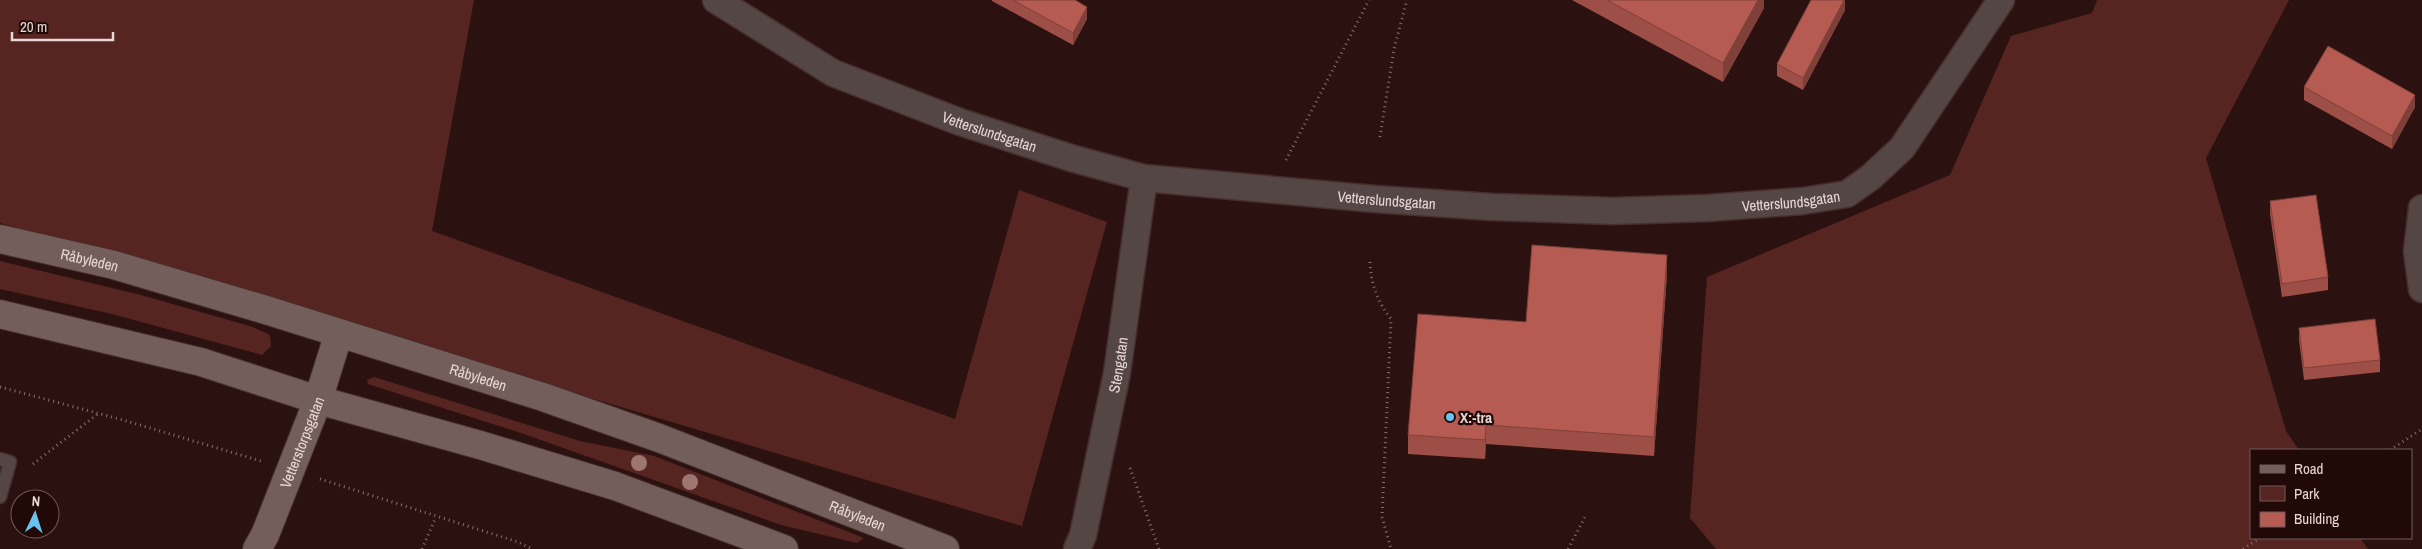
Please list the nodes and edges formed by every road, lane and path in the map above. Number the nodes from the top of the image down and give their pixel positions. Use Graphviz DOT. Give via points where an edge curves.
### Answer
graph roads {
  1 [pos="716,0"];
  2 [pos="1369,0"];
  3 [pos="1407,0"];
  4 [pos="2000,0"];
  5 [pos="1380,137"];
  6 [pos="1144,178"];
  7 [pos="1274,191"];
  8 [pos="2422,208"];
  9 [pos="0,239"];
  10 [pos="1370,262"];
  11 [pos="2422,289"];
  12 [pos="0,314"];
  13 [pos="339,333"];
  14 [pos="318,400"];
  15 [pos="99,413"];
  16 [pos="2422,429"];
  17 [pos="2392,449"];
  18 [pos="1100,457"];
  19 [pos="0,459"];
  20 [pos="1,492"];
  21 [pos="1586,515"];
  22 [pos="436,517"];
  23 [pos="2258,539"];
  24 [pos="257,549"];
  25 [pos="422,549"];
  26 [pos="784,549"];
  27 [pos="944,549"];
  28 [pos="1077,549"];
  29 [pos="1160,549"];
  30 [pos="1391,549"];
  31 [pos="1568,549"];
  32 [pos="2243,549"];
  1 -- 6 [label="street, Vetterslundsgatan" via="834,72 960,122"];
  2 -- 7 [label="path" via="1288,156"];
  3 -- 5 [label="path" via="1394,49"];
  4 -- 7 [label="street, Vetterslundsgatan" via="1902,148 1847,194 1794,202 1614,211 1492,207"];
  6 -- 7 [label="street, Vetterslundsgatan"];
  6 -- 18 [label="street, Stengatan" via="1117,373"];
  8 -- 11 [label="street" via="2417,251"];
  9 -- 13 [label="main road, Råbyleden" via="114,265"];
  10 -- 30 [label="path" via="1376,296 1391,319 1382,517"];
  12 -- 14 [label="main road" via="200,362"];
  13 -- 14 [label="main road, Vetterstorpsgatan"];
  13 -- 27 [label="main road, Råbyleden" via="659,438"];
  14 -- 24 [label="main road, Vetterstorpsgatan"];
  14 -- 26 [label="main road" via="480,444 615,486"];
  15 -- 20 [label="path"];
  16 -- 17 [label="path"];
  18 -- 28 [label="street, Stengatan"];
  18 -- 29 [label="path" via="1128,462"];
  19 -- 20 [label="lane" via="10,462"];
  21 -- 31 [label="path"];
  22 -- 25 [label="path"];
  23 -- 32 [label="path"];
}
